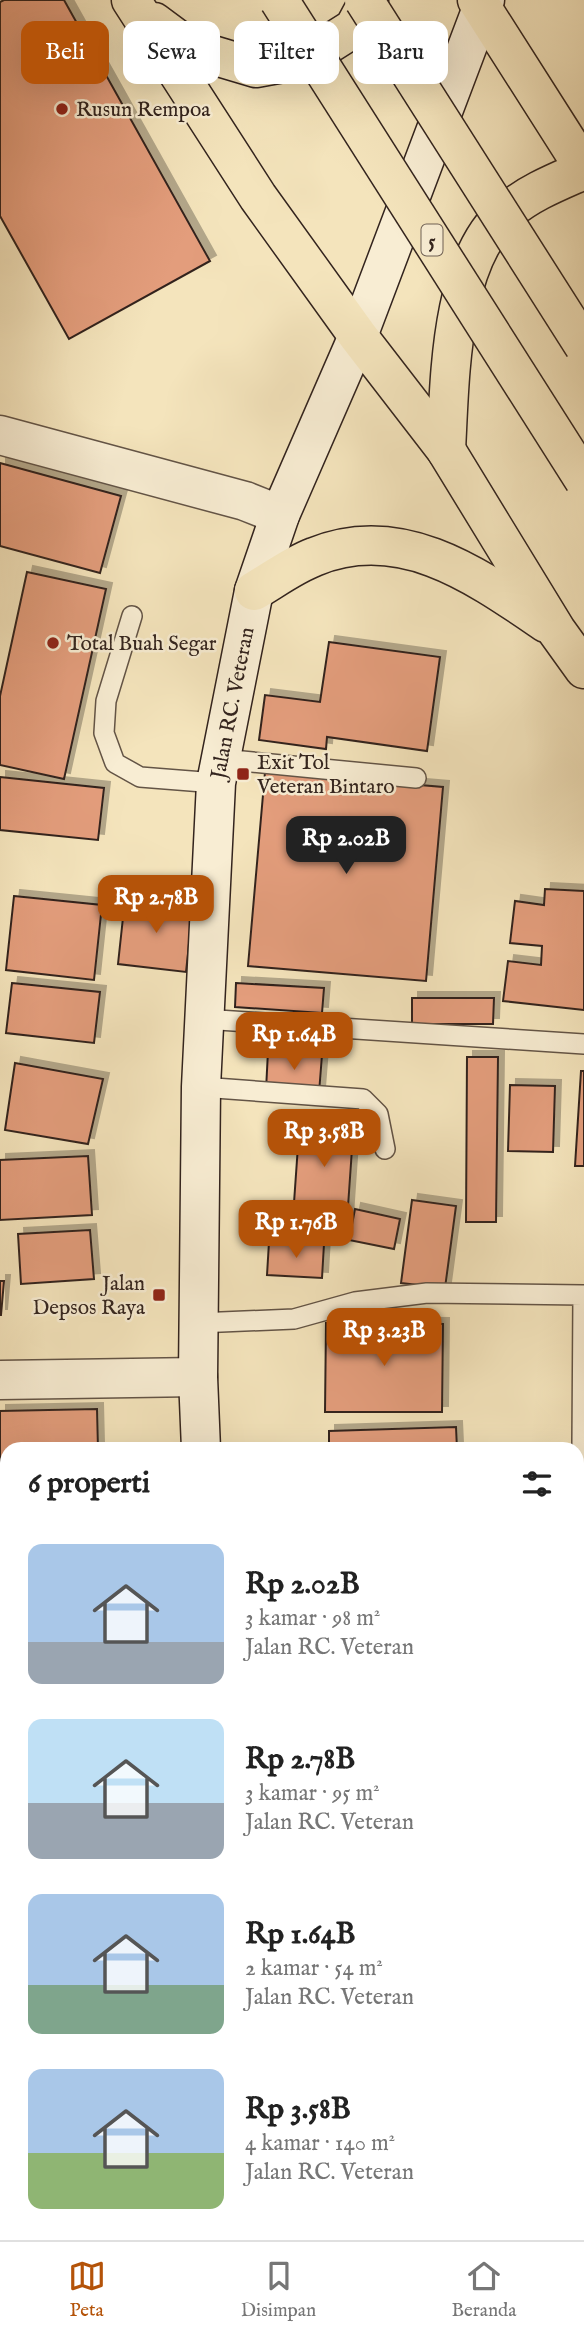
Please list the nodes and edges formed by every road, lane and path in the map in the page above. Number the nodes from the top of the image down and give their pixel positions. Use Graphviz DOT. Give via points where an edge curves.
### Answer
graph roads {
  1 [pos="279,0"];
  2 [pos="367,0"];
  3 [pos="481,2"];
  4 [pos="134,5"];
  5 [pos="584,169"];
  6 [pos="358,336"];
  7 [pos="584,346"];
  8 [pos="0,435"];
  9 [pos="446,450"];
  10 [pos="584,480"];
  11 [pos="280,515"];
  12 [pos="254,591"];
  13 [pos="132,616"];
  14 [pos="556,630"];
  15 [pos="584,669"];
  16 [pos="219,771"];
  17 [pos="416,778"];
  18 [pos="203,1019"];
  19 [pos="584,1044"];
  20 [pos="201,1087"];
  21 [pos="385,1149"];
  22 [pos="583,1294"];
  23 [pos="198,1323"];
  24 [pos="584,1342"];
  25 [pos="198,1377"];
  26 [pos="0,1380"];
  27 [pos="583,1404"];
  28 [pos="201,1442"];
  29 [pos="583,1442"];
  1 -- 10 [label="highway, 5, bridge"];
  2 -- 4 [label="highway" via="354,28 305,59 256,68 189,48"];
  2 -- 7 [label="highway, bridge"];
  3 -- 5 [label="highway"];
  3 -- 6 [label="main road, Jalan RC. Veteran"];
  4 -- 6 [label="highway" via="258,197"];
  5 -- 9 [label="highway" via="525,198 506,212 481,244 464,284 450,377"];
  6 -- 9 [label="highway"];
  6 -- 11 [label="main road, Jalan RC. Veteran"];
  8 -- 11 [label="main road" via="232,497"];
  9 -- 14 [label="highway"];
  11 -- 12 [label="main road, Jalan RC. Veteran"];
  12 -- 14 [label="highway" via="315,556 362,545 414,550 497,589"];
  12 -- 16 [label="main road, Jalan RC. Veteran"];
  13 -- 16 [label="lane" via="106,701 104,733 115,763 140,776"];
  14 -- 15 [label="highway"];
  16 -- 17 [label="lane"];
  16 -- 18 [label="main road, Jalan RC. Veteran"];
  18 -- 19 [label="lane"];
  18 -- 20 [label="main road, Jalan RC. Veteran"];
  20 -- 21 [label="lane" via="363,1099 378,1114"];
  20 -- 23 [label="main road, Jalan RC. Veteran"];
  22 -- 23 [label="lane" via="427,1293 269,1322"];
  22 -- 24 [label="lane"];
  23 -- 25 [label="main road, Jalan RC. Veteran"];
  24 -- 27 [label="lane"];
  25 -- 26 [label="main road"];
  25 -- 28 [label="main road, Jalan RC. Veteran"];
  27 -- 29 [label="lane"];
}
